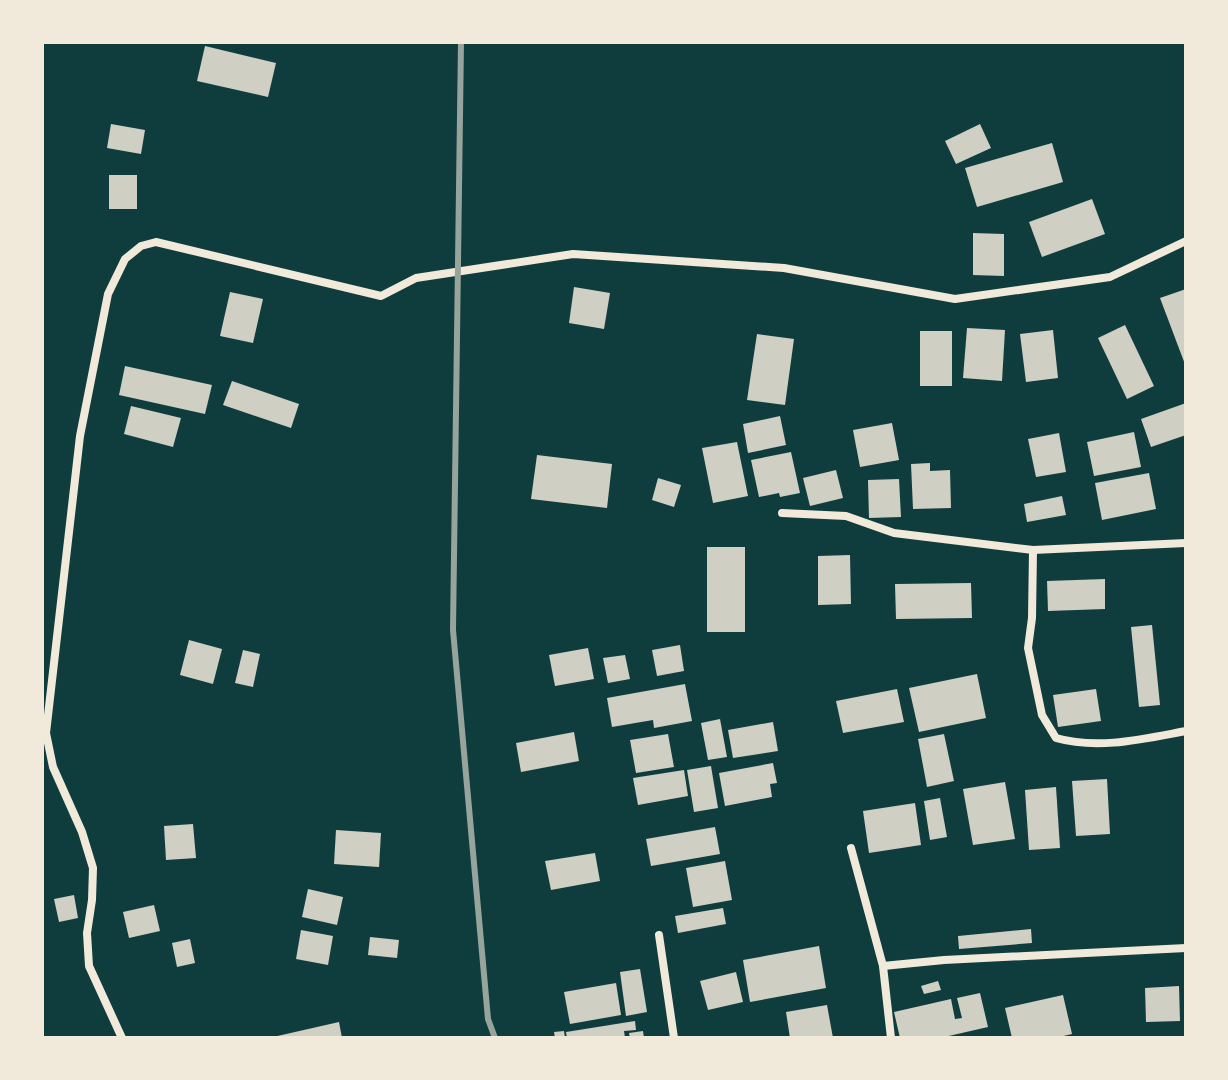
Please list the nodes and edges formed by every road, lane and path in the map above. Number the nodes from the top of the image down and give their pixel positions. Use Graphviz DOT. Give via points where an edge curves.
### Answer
graph roads {
  1 [pos="1186,241"];
  2 [pos="782,513"];
  3 [pos="1186,543"];
  4 [pos="1033,550"];
  5 [pos="1186,731"];
  6 [pos="851,848"];
  7 [pos="659,935"];
  8 [pos="1186,948"];
  9 [pos="883,966"];
  10 [pos="122,1038"];
  11 [pos="674,1038"];
  12 [pos="891,1038"];
  1 -- 10 [label="street" via="1110,277 955,299 784,268 573,254 416,278 381,296 156,242 141,246 125,259 108,294 80,436 46,733 53,767 93,868 89,966"];
  2 -- 4 [label="street" via="846,516 894,533"];
  3 -- 4 [label="street"];
  4 -- 5 [label="street" via="1028,648 1042,715 1056,738 1101,744"];
  6 -- 9 [label="street"];
  7 -- 11 [label="street"];
  8 -- 9 [label="street"];
  9 -- 12 [label="street"];
}
